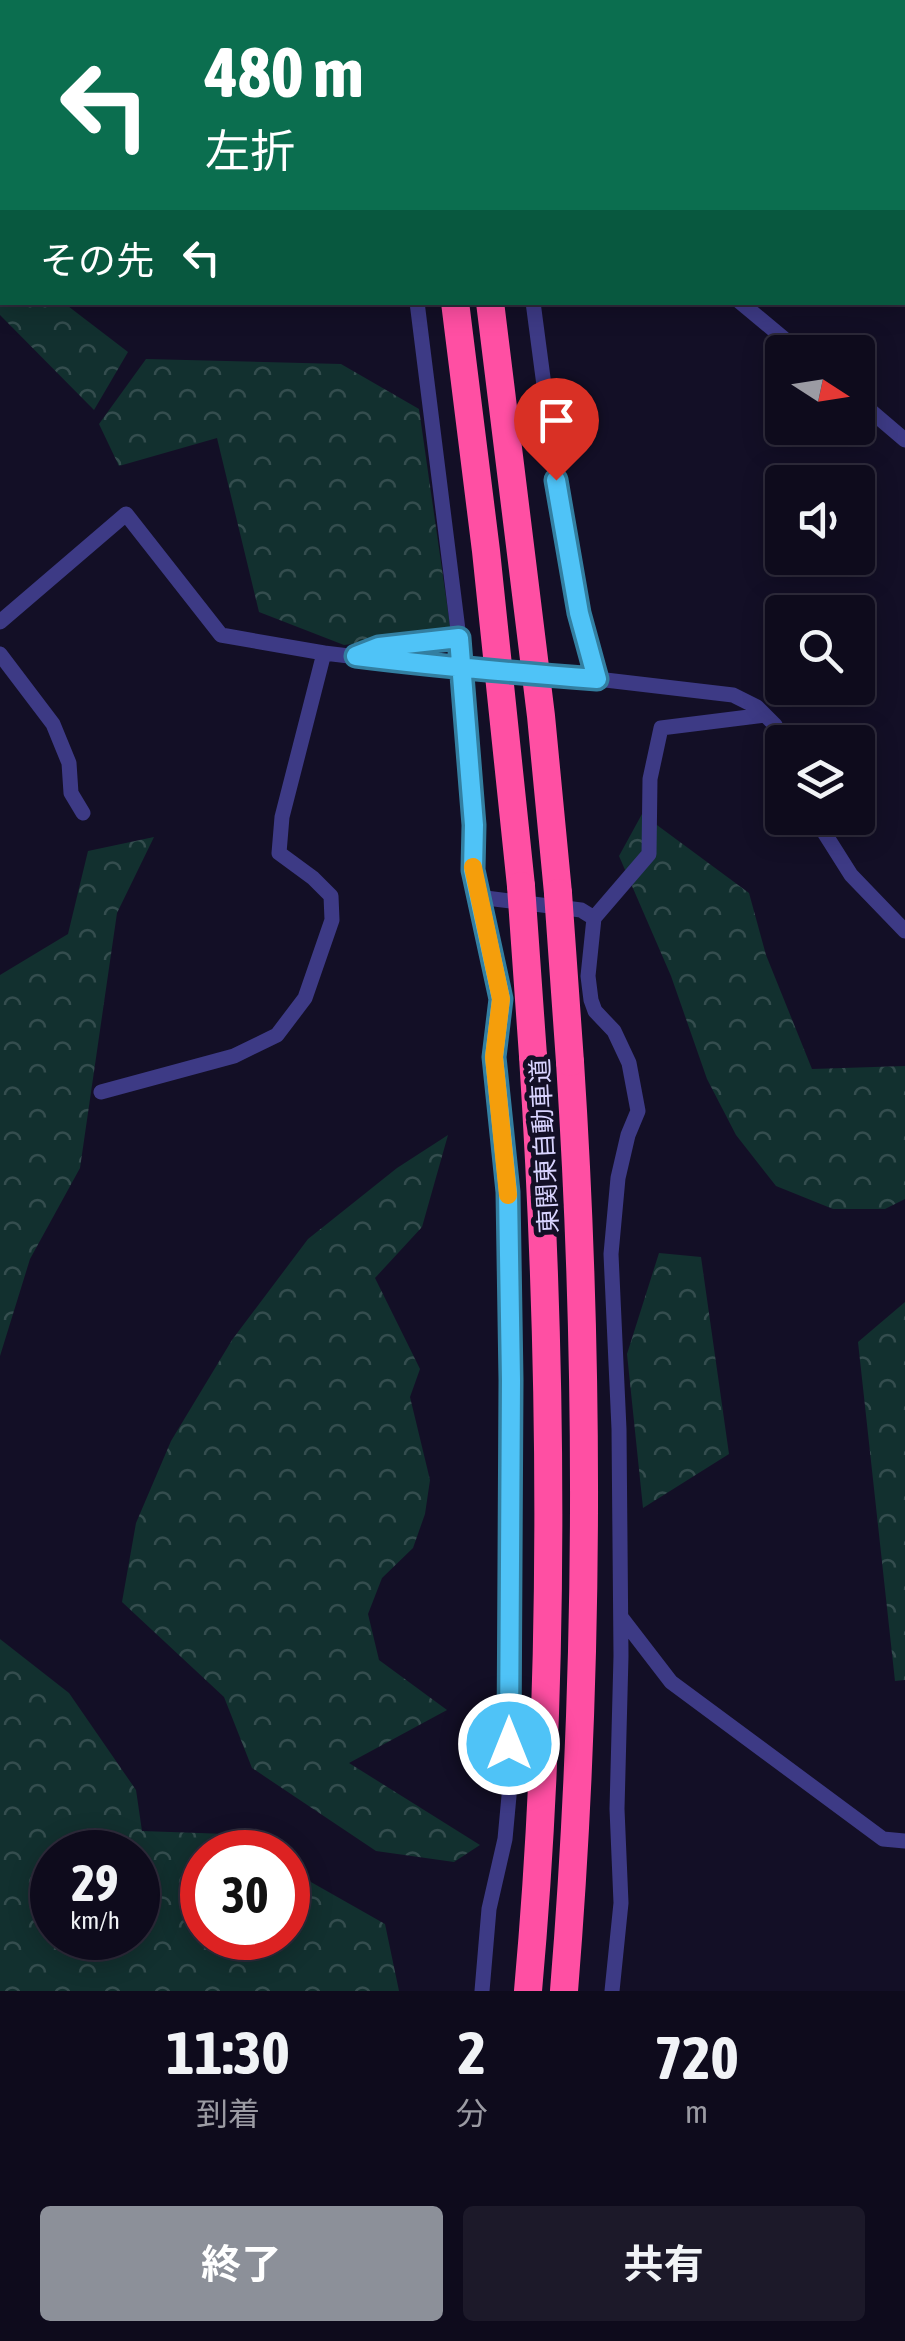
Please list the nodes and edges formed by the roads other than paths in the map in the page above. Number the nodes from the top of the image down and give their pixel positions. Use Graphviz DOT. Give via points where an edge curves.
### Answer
graph roads {
  1 [pos="417,305"];
  2 [pos="454,305"];
  3 [pos="490,305"];
  4 [pos="533,305"];
  5 [pos="744,305"];
  6 [pos="780,335"];
  7 [pos="875,414"];
  8 [pos="905,440"];
  9 [pos="0,622"];
  10 [pos="459,638"];
  11 [pos="324,653"];
  12 [pos="0,654"];
  13 [pos="356,656"];
  14 [pos="597,679"];
  15 [pos="766,716"];
  16 [pos="775,725"];
  17 [pos="83,814"];
  18 [pos="825,835"];
  19 [pos="478,897"];
  20 [pos="594,918"];
  21 [pos="905,930"];
  22 [pos="101,1092"];
  23 [pos="621,1617"];
  24 [pos="905,1841"];
  25 [pos="482,1991"];
  26 [pos="528,1991"];
  27 [pos="564,1991"];
  28 [pos="612,1991"];
  1 -- 10 [label="street"];
  2 -- 26 [label="highway, 東関東自動車道, bridge" via="521,886 544,1244 545,1682"];
  3 -- 27 [label="highway, 東関東自動車道, bridge" via="558,893 579,1245 580,1684"];
  4 -- 14 [label="street" via="561,515"];
  5 -- 6 [label="street"];
  7 -- 8 [label="street"];
  9 -- 11 [label="street" via="126,514 221,635"];
  10 -- 13 [label="street"];
  10 -- 19 [label="street"];
  11 -- 13 [label="street"];
  11 -- 22 [label="street" via="279,853 332,896 332,920 305,998 278,1034 234,1056"];
  12 -- 17 [label="street" via="53,724"];
  13 -- 14 [label="street, bridge"];
  14 -- 15 [label="street" via="734,695"];
  15 -- 16 [label="street"];
  15 -- 20 [label="street" via="662,728 650,779 650,854"];
  18 -- 21 [label="street" via="850,875"];
  19 -- 20 [label="street" via="581,910"];
  19 -- 25 [label="street" via="501,999 494,1057 508,1192 511,1380 509,1796"];
  20 -- 23 [label="street" via="590,1000 629,1063 638,1111 618,1178 611,1254"];
  23 -- 24 [label="street" via="670,1682 883,1839"];
  23 -- 28 [label="street" via="621,1903"];
}
